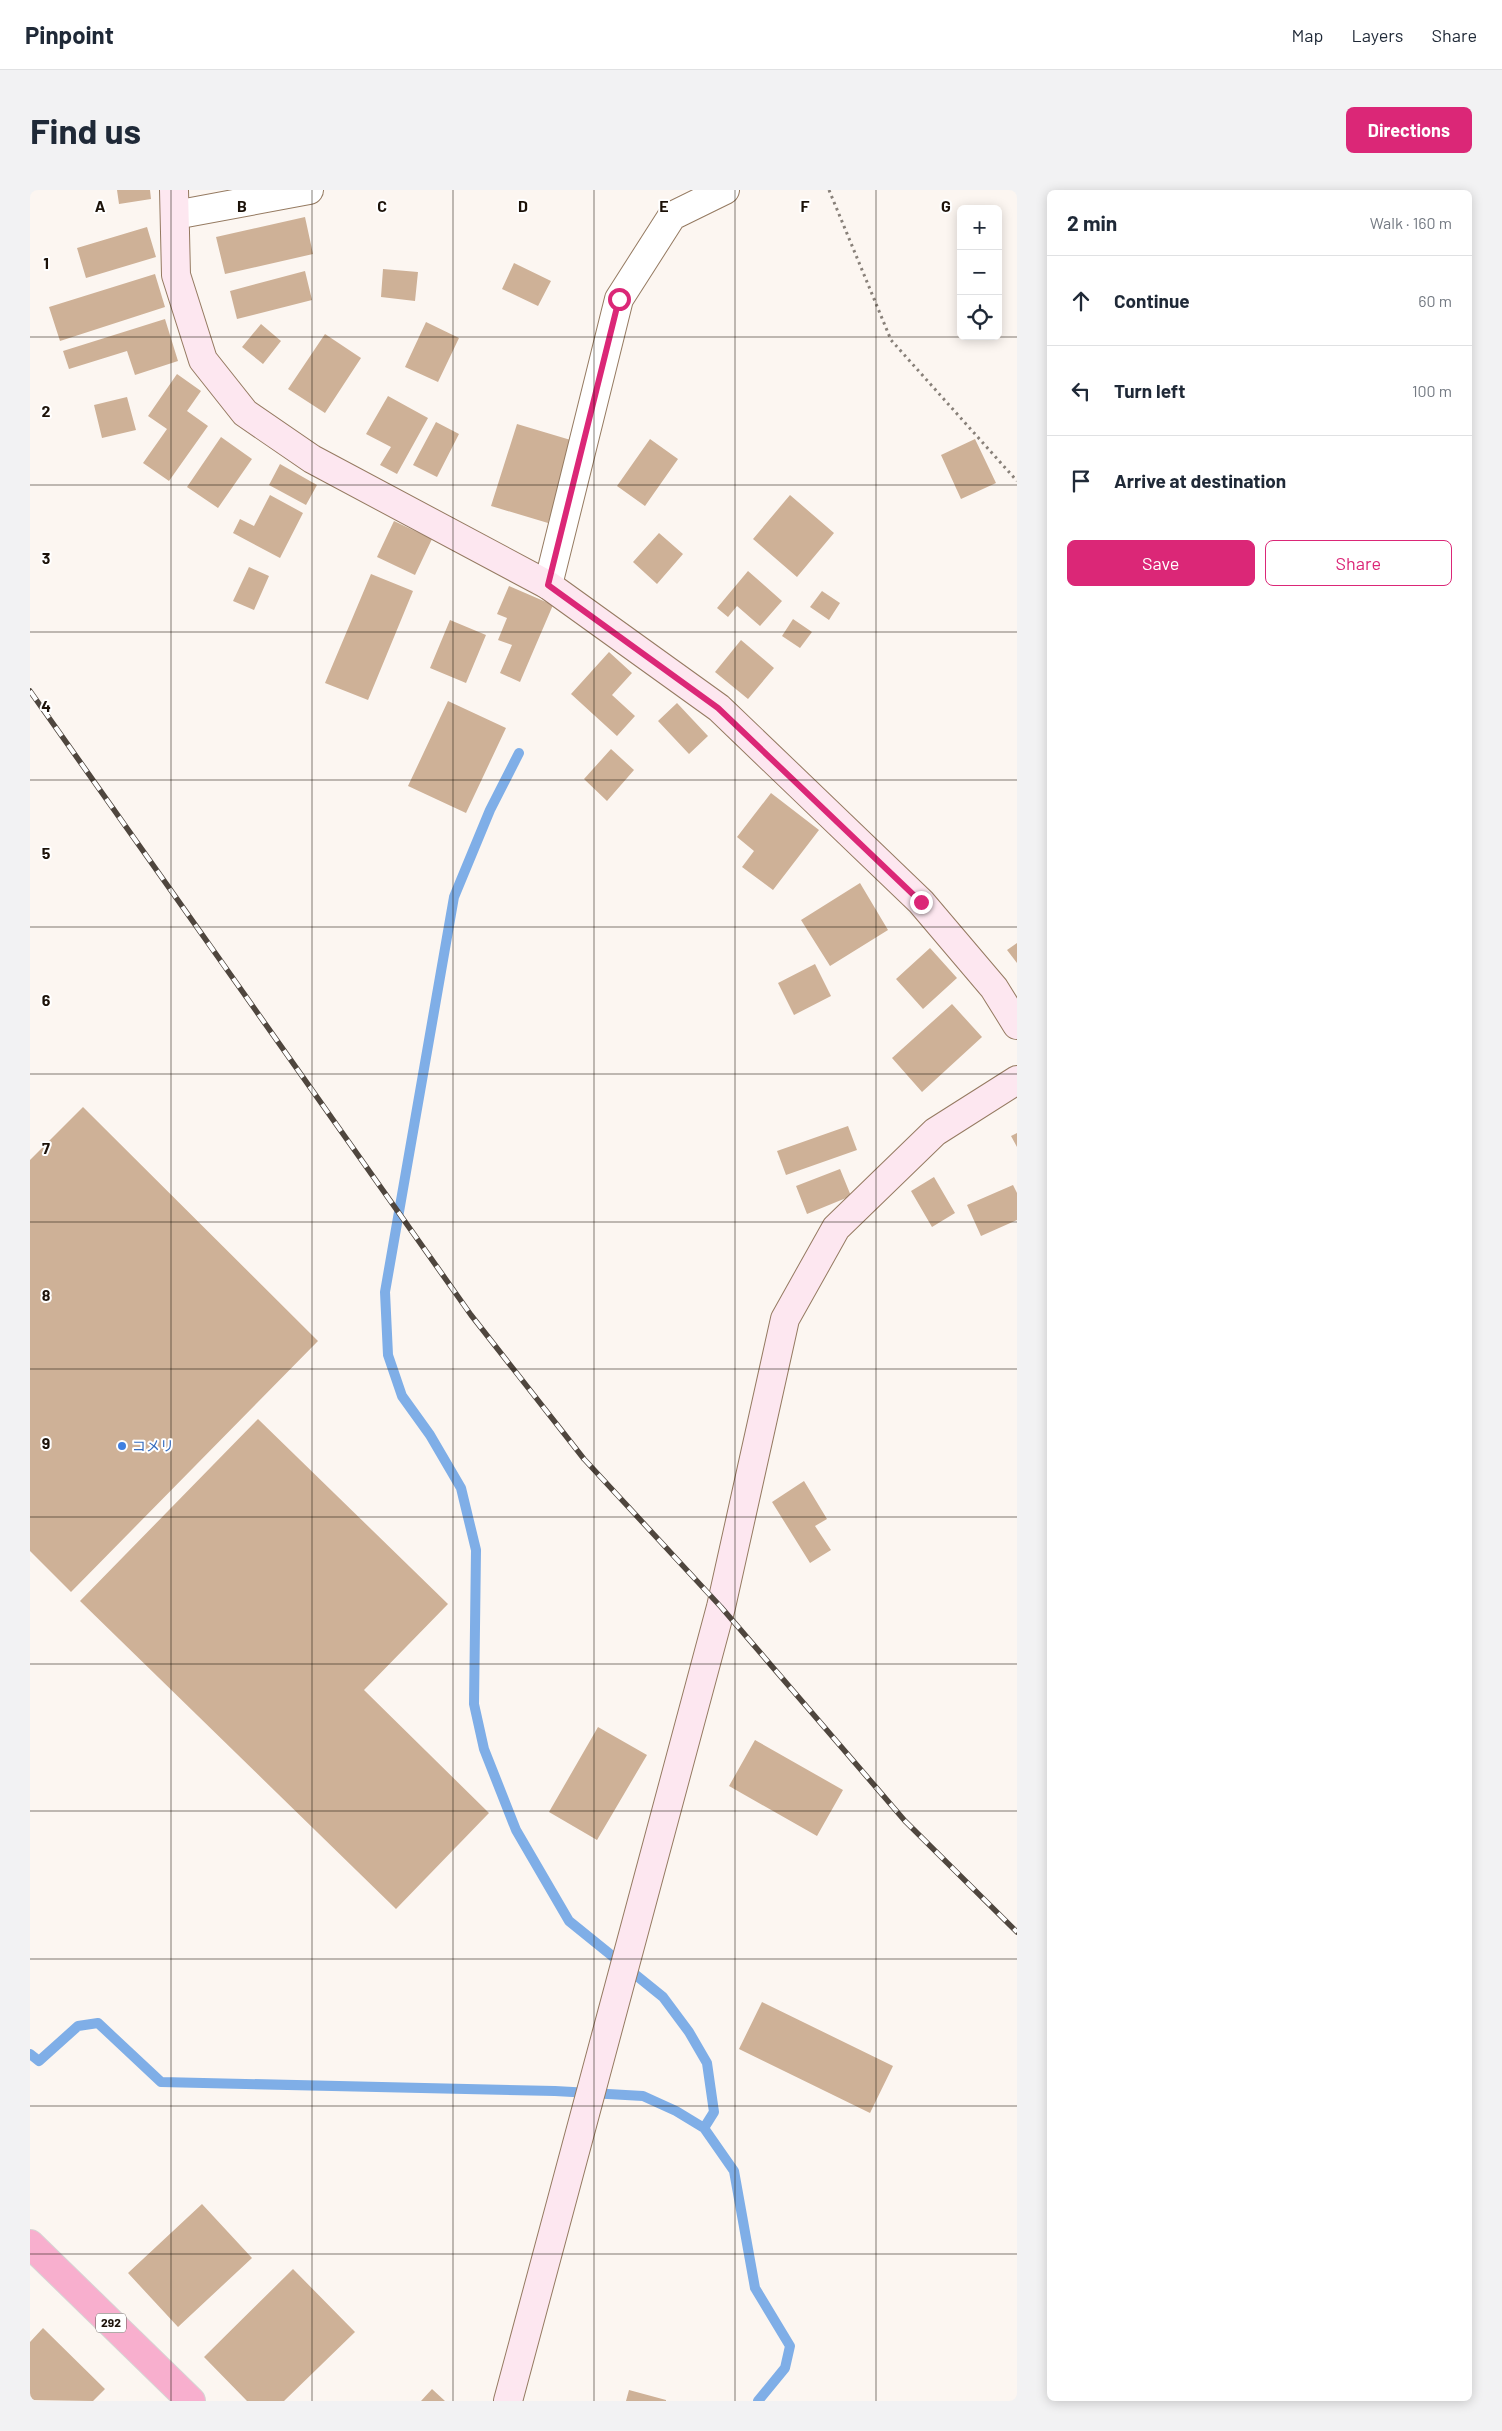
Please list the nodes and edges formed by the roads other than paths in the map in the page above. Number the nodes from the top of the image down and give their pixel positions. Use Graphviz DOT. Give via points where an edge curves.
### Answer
graph roads {
  1 [pos="310,190"];
  2 [pos="725,190"];
  3 [pos="174,203"];
  4 [pos="548,585"];
  5 [pos="1017,1025"];
  6 [pos="1017,1080"];
  7 [pos="30,2244"];
  8 [pos="191,2401"];
  9 [pos="508,2401"];
  1 -- 3 [label="street"];
  2 -- 4 [label="street" via="672,216 619,299"];
  3 -- 4 [label="street" via="176,275 203,360 245,413 312,459"];
  4 -- 5 [label="street" via="718,708 921,902 994,988"];
  6 -- 9 [label="street" via="934,1132 836,1228 786,1319 721,1607"];
  7 -- 8 [label="highway, 292"];
}
